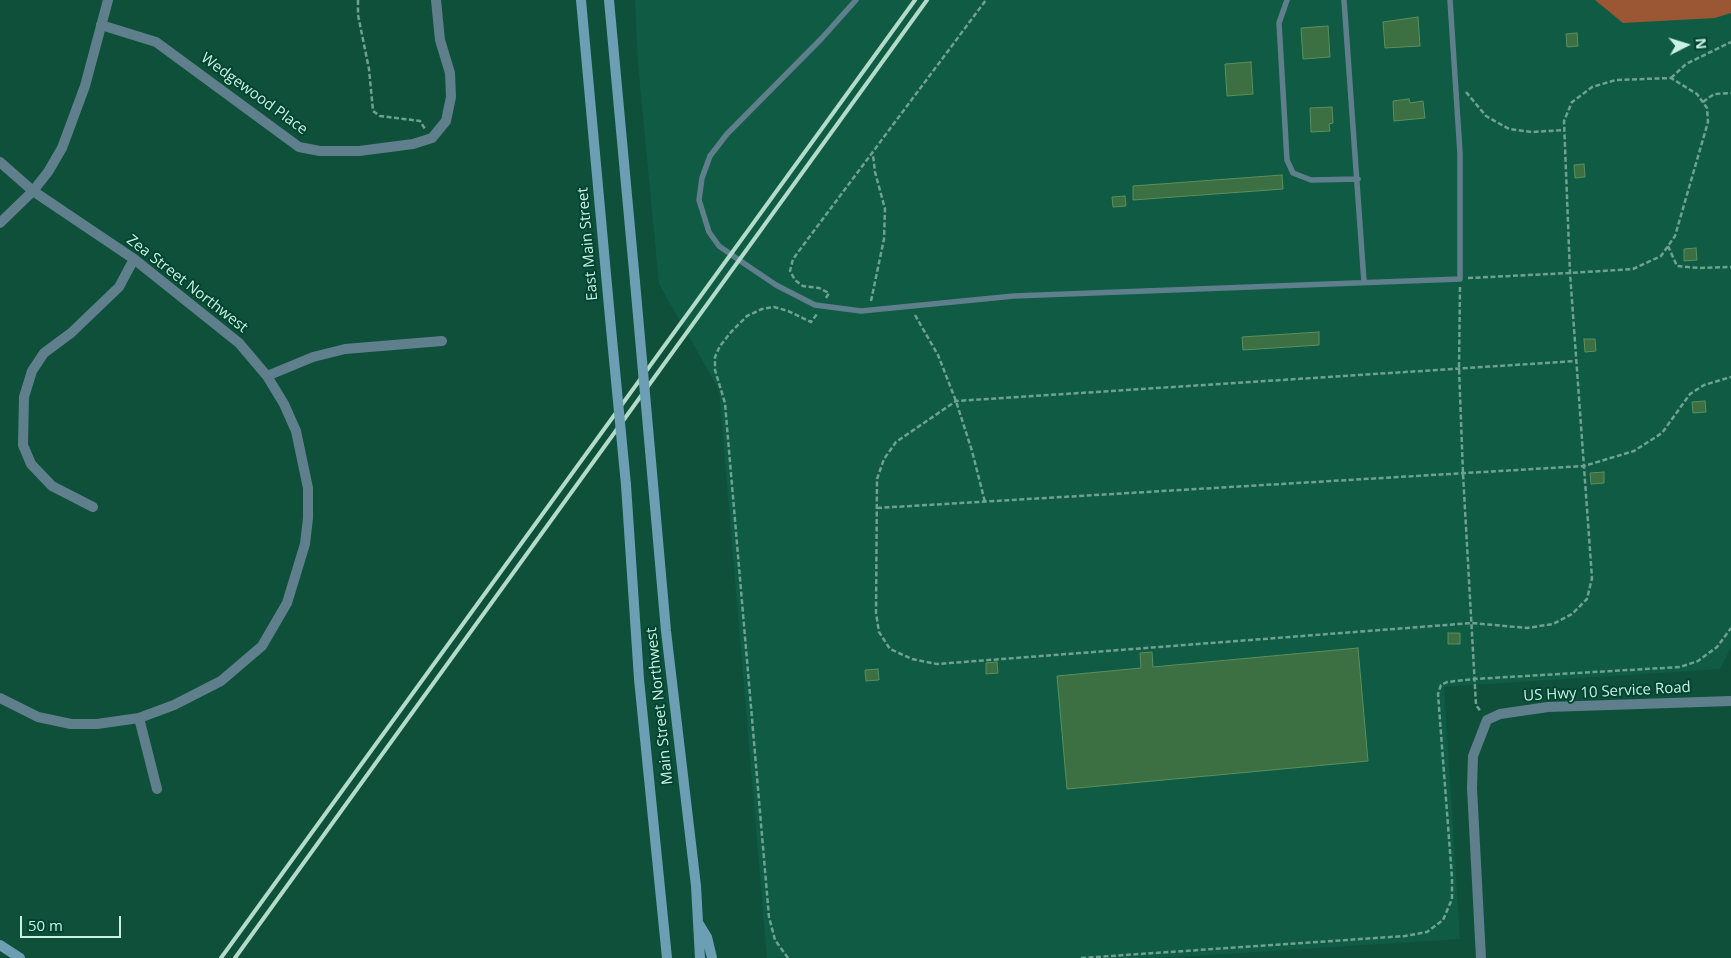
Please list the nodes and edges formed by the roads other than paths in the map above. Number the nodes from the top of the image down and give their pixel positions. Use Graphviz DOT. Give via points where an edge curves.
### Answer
graph roads {
  1 [pos="108,0"];
  2 [pos="436,0"];
  3 [pos="581,0"];
  4 [pos="609,0"];
  5 [pos="856,0"];
  6 [pos="1287,0"];
  7 [pos="1344,0"];
  8 [pos="1450,0"];
  9 [pos="102,24"];
  10 [pos="0,162"];
  11 [pos="1358,179"];
  12 [pos="33,191"];
  13 [pos="0,223"];
  14 [pos="134,260"];
  15 [pos="1364,282"];
  16 [pos="442,341"];
  17 [pos="267,376"];
  18 [pos="626,484"];
  19 [pos="93,507"];
  20 [pos="0,698"];
  21 [pos="1731,701"];
  22 [pos="140,718"];
  23 [pos="157,789"];
  24 [pos="698,922"];
  25 [pos="0,945"];
  26 [pos="20,958"];
  27 [pos="667,958"];
  28 [pos="700,958"];
  29 [pos="712,958"];
  30 [pos="1481,958"];
  1 -- 9 [label="street"];
  2 -- 9 [label="street, Wedgewood Place" via="440,40 450,73 451,97 446,121 432,138 413,144 359,151 320,151 299,147 156,42"];
  3 -- 18 [label="main road, East Main Street, bridge"];
  4 -- 24 [label="main road, Main Street Northwest, bridge"];
  5 -- 15 [label="lane" via="727,134 710,156 702,178 700,200 706,226 719,246 776,285 815,305 868,310 1014,296"];
  6 -- 11 [label="lane" via="1279,23 1287,160 1293,173 1311,180"];
  7 -- 11 [label="lane"];
  8 -- 15 [label="lane" via="1460,153 1460,279"];
  9 -- 12 [label="street" via="85,86 62,148"];
  10 -- 12 [label="street, Zea Street Northwest"];
  11 -- 15 [label="lane"];
  12 -- 13 [label="street"];
  12 -- 14 [label="street, Zea Street Northwest"];
  14 -- 17 [label="street, Zea Street Northwest" via="239,343"];
  14 -- 19 [label="street" via="119,287 71,333 44,353 32,371 24,397 23,445 31,464 52,486"];
  16 -- 17 [label="street" via="345,349 312,357"];
  17 -- 22 [label="street, Zea Street Northwest" via="296,431 308,488 305,544 287,603 262,646 221,681"];
  18 -- 27 [label="main road, Main Street Northwest" via="639,679"];
  20 -- 22 [label="street, Zea Street Northwest" via="38,716 71,724"];
  21 -- 30 [label="street, US Hwy 10 Service Road" via="1548,707 1500,714 1487,720 1473,756 1472,788"];
  22 -- 23 [label="street"];
  24 -- 28 [label="main road, Main Street Northwest"];
  24 -- 29 [label="main road" via="707,937"];
  25 -- 26 [label="main road"];
}
